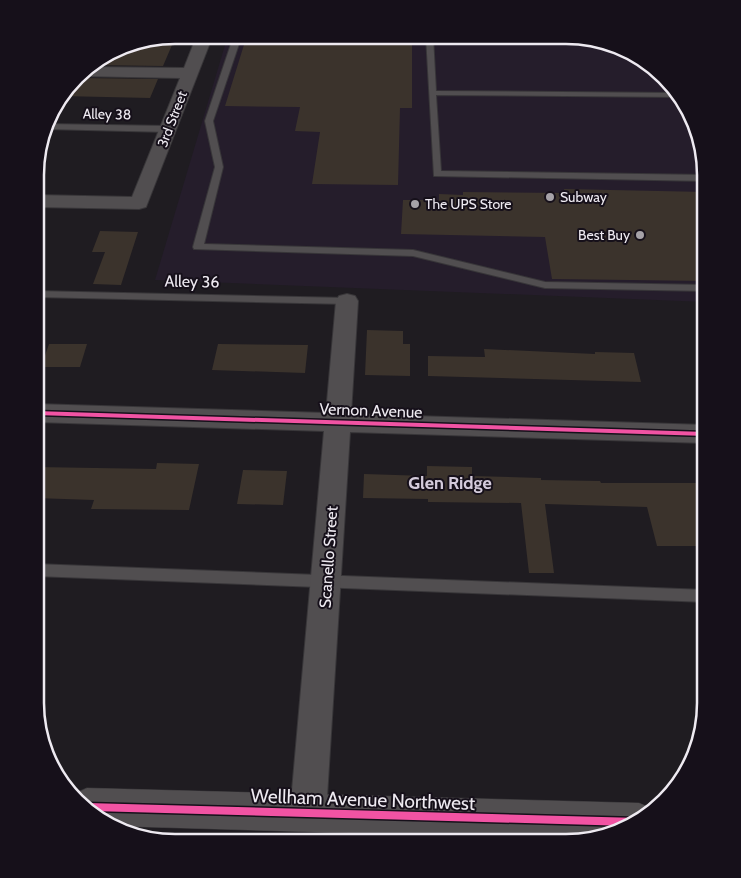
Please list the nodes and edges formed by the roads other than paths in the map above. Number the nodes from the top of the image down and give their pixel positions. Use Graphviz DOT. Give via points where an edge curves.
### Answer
graph roads {
  1 [pos="201,44"];
  2 [pos="235,44"];
  3 [pos="430,44"];
  4 [pos="93,72"];
  5 [pos="190,73"];
  6 [pos="433,93"];
  7 [pos="670,95"];
  8 [pos="52,128"];
  9 [pos="168,129"];
  10 [pos="697,178"];
  11 [pos="44,201"];
  12 [pos="697,288"];
  13 [pos="44,294"];
  14 [pos="347,301"];
  15 [pos="44,413"];
  16 [pos="338,422"];
  17 [pos="697,434"];
  18 [pos="44,570"];
  19 [pos="326,582"];
  20 [pos="697,596"];
  21 [pos="95,807"];
  22 [pos="308,813"];
  23 [pos="622,822"];
  1 -- 5 [label="street, 3rd Street"];
  2 -- 12 [label="lane" via="209,121 219,167 198,248 413,253 545,285"];
  3 -- 6 [label="lane"];
  4 -- 5 [label="street"];
  5 -- 9 [label="street, 3rd Street"];
  6 -- 7 [label="lane"];
  6 -- 10 [label="lane" via="437,174"];
  8 -- 9 [label="lane, Alley 38"];
  9 -- 11 [label="street, 3rd Street" via="139,204"];
  13 -- 14 [label="lane, Alley 36"];
  14 -- 16 [label="street, Scanello Street"];
  15 -- 16 [label="street, Vernon Avenue"];
  16 -- 17 [label="street, Vernon Avenue"];
  16 -- 19 [label="street, Scanello Street"];
  18 -- 19 [label="lane"];
  19 -- 20 [label="lane"];
  19 -- 22 [label="street, Scanello Street"];
  21 -- 22 [label="street, Wellham Avenue Northwest"];
  22 -- 23 [label="street, Wellham Avenue Northwest"];
}
